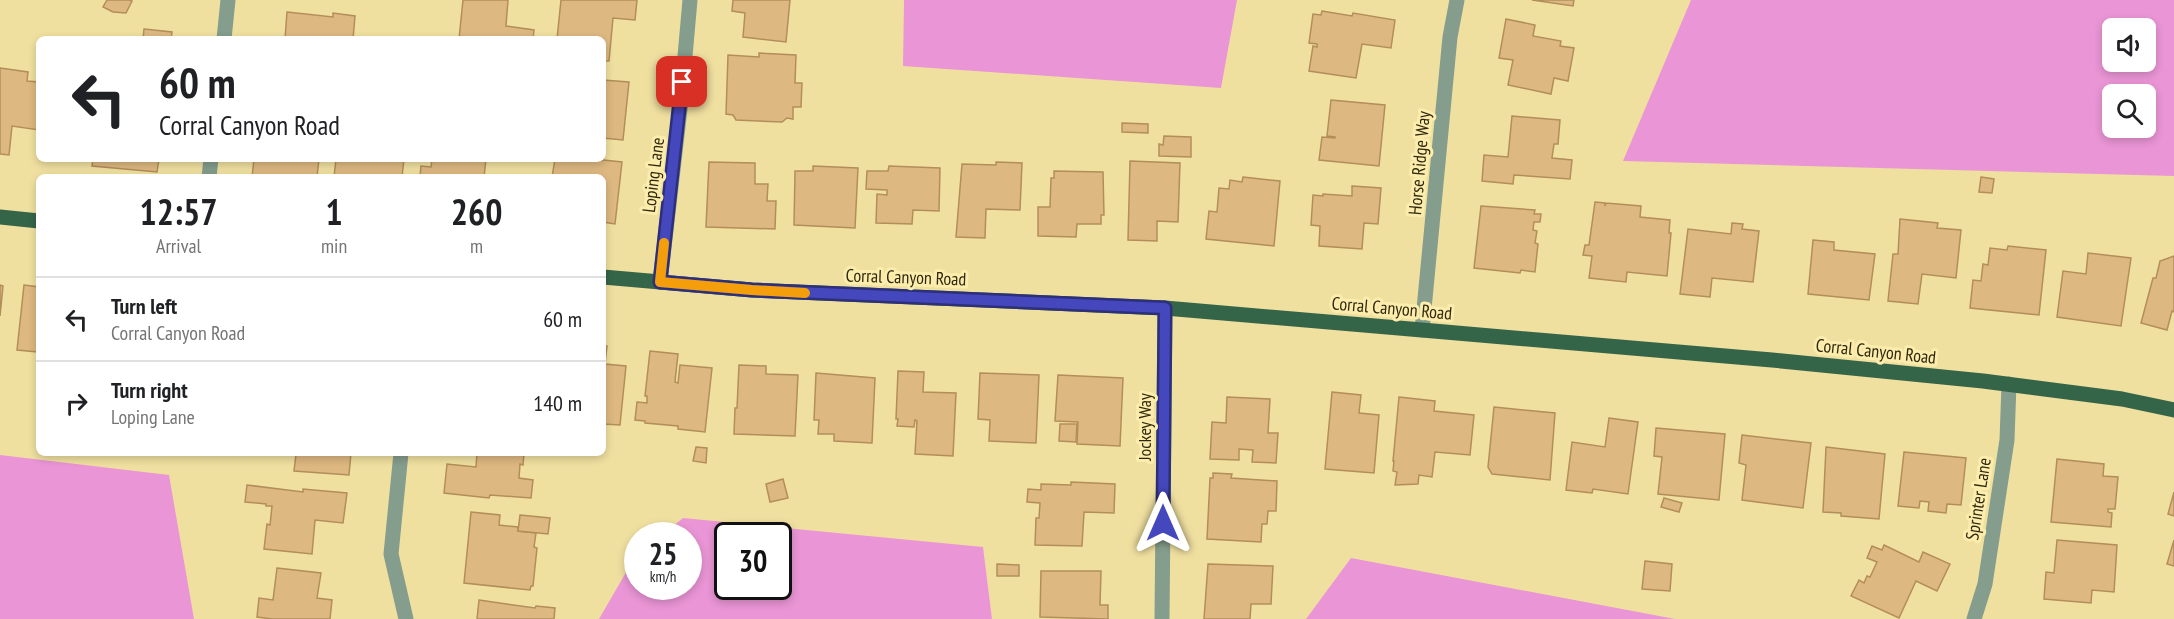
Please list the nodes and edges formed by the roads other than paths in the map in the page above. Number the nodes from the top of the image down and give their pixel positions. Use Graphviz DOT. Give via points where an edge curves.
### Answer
graph roads {
  1 [pos="228,0"];
  2 [pos="690,0"];
  3 [pos="1457,0"];
  4 [pos="224,36"];
  5 [pos="0,217"];
  6 [pos="36,221"];
  7 [pos="606,277"];
  8 [pos="660,282"];
  9 [pos="1165,308"];
  10 [pos="1422,330"];
  11 [pos="2009,384"];
  12 [pos="2174,410"];
  13 [pos="401,456"];
  14 [pos="406,619"];
  15 [pos="1162,619"];
  16 [pos="1974,619"];
  1 -- 4 [label="street"];
  2 -- 8 [label="street, Loping Lane"];
  3 -- 10 [label="street, Horse Ridge Way" via="1450,37"];
  5 -- 6 [label="main road"];
  7 -- 8 [label="main road, Corral Canyon Road"];
  8 -- 9 [label="main road, Corral Canyon Road" via="763,291"];
  9 -- 10 [label="main road, Corral Canyon Road"];
  9 -- 15 [label="street, Jockey Way"];
  10 -- 11 [label="main road, Corral Canyon Road"];
  11 -- 12 [label="main road, Corral Canyon Road"];
  11 -- 16 [label="street, Sprinter Lane" via="2007,440 1985,584"];
  13 -- 14 [label="street" via="391,554"];
}
